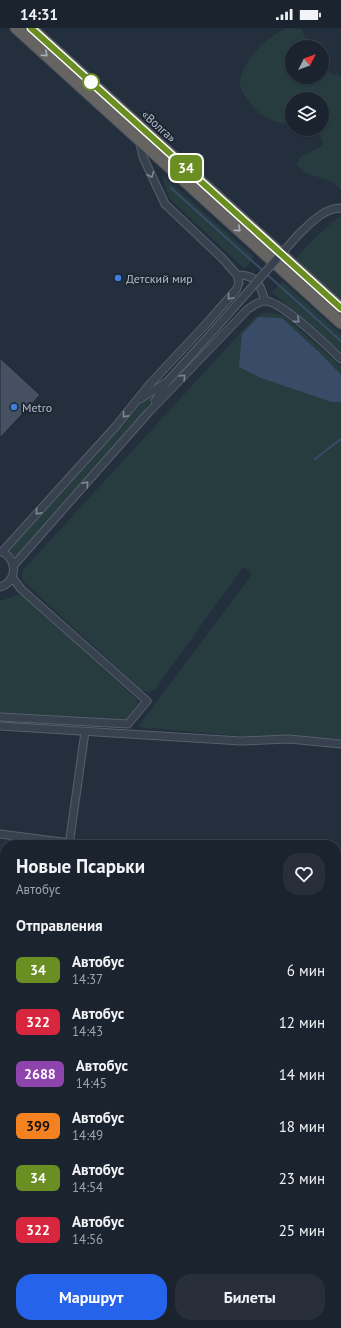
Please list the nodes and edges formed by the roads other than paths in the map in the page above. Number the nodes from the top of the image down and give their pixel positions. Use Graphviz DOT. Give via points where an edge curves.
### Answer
graph roads {
  1 [pos="16,28"];
  2 [pos="31,28"];
  3 [pos="138,138"];
  4 [pos="341,208"];
  5 [pos="237,276"];
  6 [pos="264,301"];
  7 [pos="341,308"];
  8 [pos="341,323"];
  9 [pos="341,359"];
  10 [pos="167,382"];
  11 [pos="136,402"];
  12 [pos="148,413"];
  13 [pos="1,552"];
  14 [pos="14,565"];
  15 [pos="12,577"];
  16 [pos="0,587"];
  17 [pos="0,717"];
  18 [pos="0,726"];
  19 [pos="85,732"];
  20 [pos="341,744"];
  21 [pos="0,834"];
  22 [pos="41,840"];
  23 [pos="70,840"];
  1 -- 3 [label="highway, «Волга», one-way"];
  2 -- 7 [label="highway, «Волга»"];
  3 -- 5 [label="street, one-way" via="143,157 166,204"];
  3 -- 8 [label="highway, «Волга», one-way"];
  4 -- 10 [label="street, bridge" via="320,216 298,235"];
  5 -- 6 [label="street" via="246,275 257,281 261,286"];
  5 -- 11 [label="street, one-way" via="239,283 236,290"];
  6 -- 9 [label="street, one-way" via="286,310"];
  12 -- 6 [label="street, one-way" via="248,309"];
  10 -- 11 [label="street"];
  10 -- 12 [label="street"];
  11 -- 13 [label="street, one-way"];
  14 -- 12 [label="street, one-way"];
  13 -- 14 [label="street" via="11,559"];
  14 -- 15 [label="street"];
  15 -- 16 [label="street"];
  15 -- 17 [label="street" via="21,589 147,701 128,724"];
  18 -- 19 [label="street"];
  19 -- 20 [label="street" via="241,742 289,739"];
  19 -- 23 [label="street"];
  21 -- 22 [label="street"];
}
